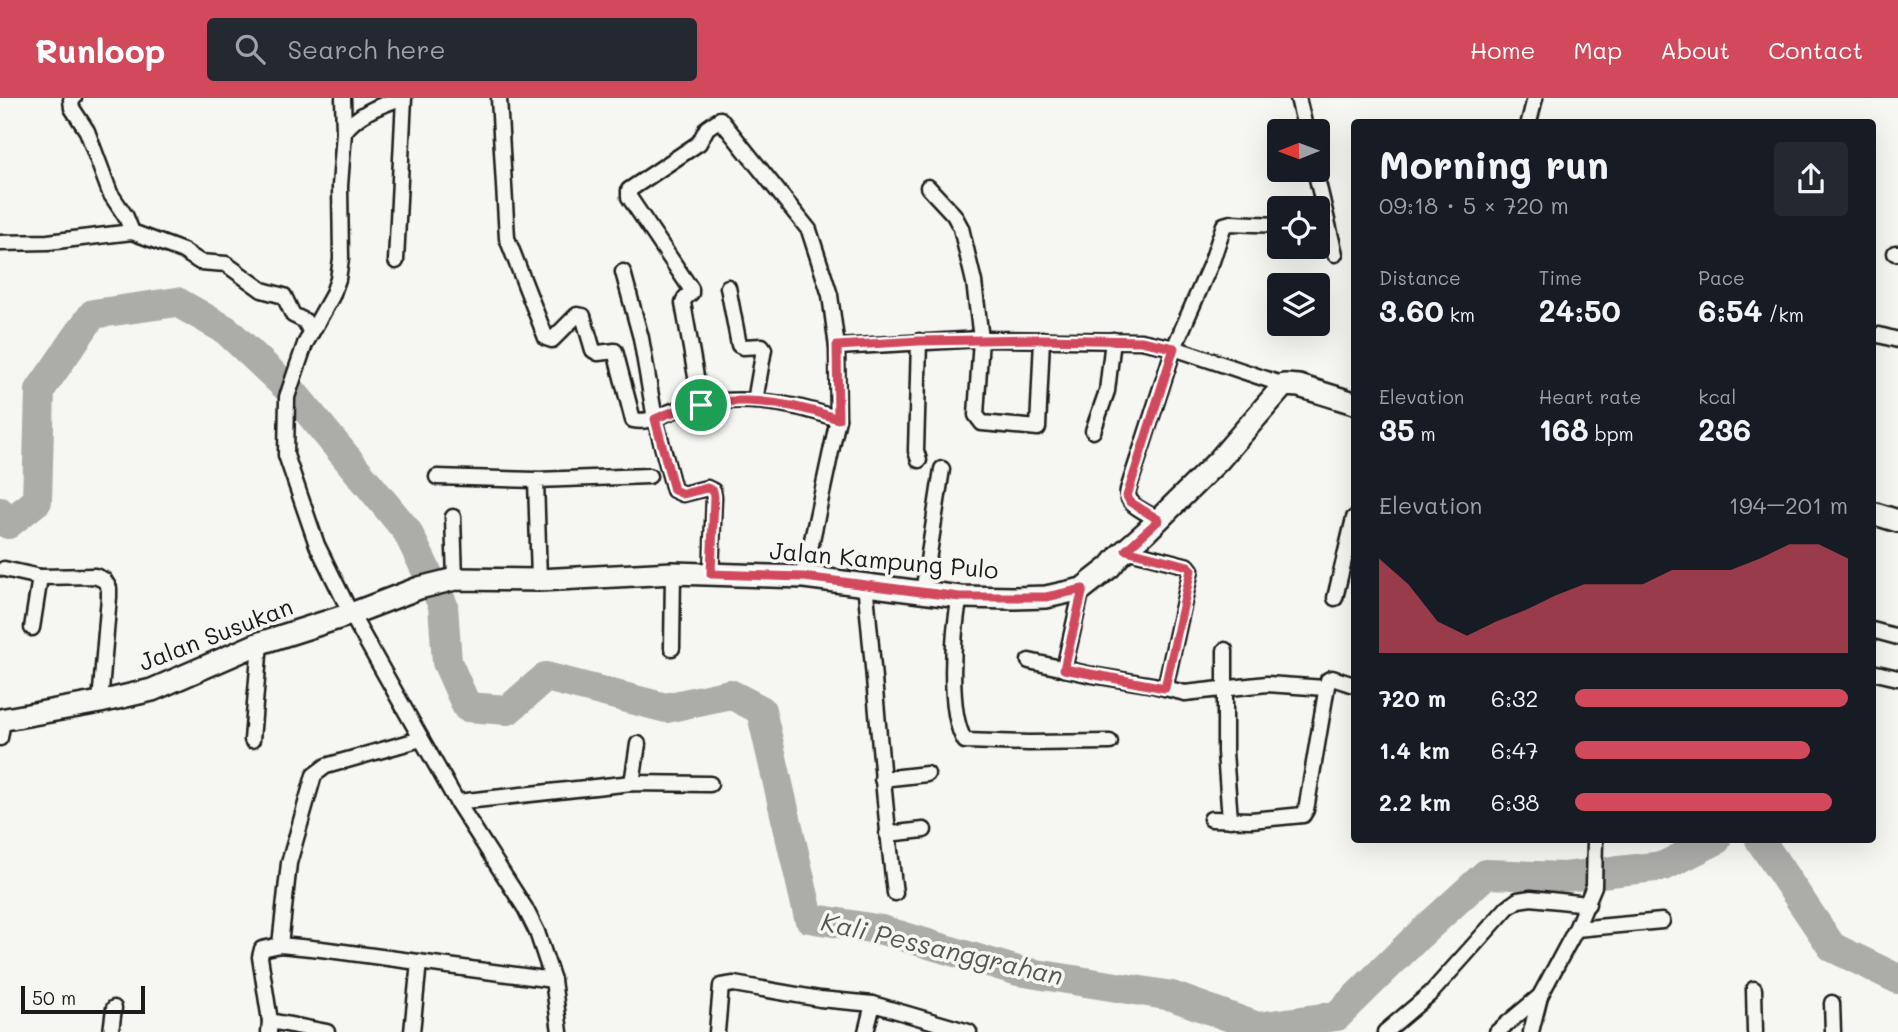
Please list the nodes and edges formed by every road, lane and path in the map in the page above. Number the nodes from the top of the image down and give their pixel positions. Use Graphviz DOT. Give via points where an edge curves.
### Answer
graph roads {
  1 [pos="74,98"];
  2 [pos="342,98"];
  3 [pos="403,98"];
  4 [pos="499,98"];
  5 [pos="1298,98"];
  6 [pos="1535,98"];
  7 [pos="1303,119"];
  8 [pos="1530,119"];
  9 [pos="344,132"];
  10 [pos="928,187"];
  11 [pos="1267,224"];
  12 [pos="132,232"];
  13 [pos="0,243"];
  14 [pos="1330,244"];
  15 [pos="1335,254"];
  16 [pos="396,261"];
  17 [pos="623,272"];
  18 [pos="728,286"];
  19 [pos="1879,335"];
  20 [pos="308,338"];
  21 [pos="981,339"];
  22 [pos="1042,339"];
  23 [pos="1114,340"];
  24 [pos="1898,340"];
  25 [pos="919,341"];
  26 [pos="837,346"];
  27 [pos="1174,348"];
  28 [pos="1284,385"];
  29 [pos="755,401"];
  30 [pos="1351,402"];
  31 [pos="701,405"];
  32 [pos="655,419"];
  33 [pos="838,419"];
  34 [pos="1093,431"];
  35 [pos="919,460"];
  36 [pos="942,469"];
  37 [pos="649,476"];
  38 [pos="437,477"];
  39 [pos="536,480"];
  40 [pos="1876,514"];
  41 [pos="453,517"];
  42 [pos="1159,520"];
  43 [pos="1898,521"];
  44 [pos="1351,530"];
  45 [pos="1126,550"];
  46 [pos="4,569"];
  47 [pos="673,573"];
  48 [pos="711,574"];
  49 [pos="40,577"];
  50 [pos="804,577"];
  51 [pos="450,580"];
  52 [pos="540,580"];
  53 [pos="865,584"];
  54 [pos="1083,589"];
  55 [pos="923,593"];
  56 [pos="960,597"];
  57 [pos="1335,598"];
  58 [pos="351,614"];
  59 [pos="33,628"];
  60 [pos="1876,630"];
  61 [pos="1898,637"];
  62 [pos="260,643"];
  63 [pos="672,648"];
  64 [pos="1225,650"];
  65 [pos="1029,661"];
  66 [pos="1064,669"];
  67 [pos="1876,673"];
  68 [pos="1898,678"];
  69 [pos="1351,684"];
  70 [pos="1165,688"];
  71 [pos="1325,688"];
  72 [pos="1226,690"];
  73 [pos="100,702"];
  74 [pos="1,726"];
  75 [pos="421,739"];
  76 [pos="252,740"];
  77 [pos="1110,742"];
  78 [pos="638,744"];
  79 [pos="927,774"];
  80 [pos="882,779"];
  81 [pos="632,783"];
  82 [pos="710,783"];
  83 [pos="457,802"];
  84 [pos="1211,819"];
  85 [pos="1230,820"];
  86 [pos="924,830"];
  87 [pos="887,834"];
  88 [pos="1595,848"];
  89 [pos="895,893"];
  90 [pos="1588,904"];
  91 [pos="1662,921"];
  92 [pos="1576,929"];
  93 [pos="280,945"];
  94 [pos="419,962"];
  95 [pos="553,980"];
  96 [pos="1754,989"];
  97 [pos="1540,996"];
  98 [pos="1832,1003"];
  99 [pos="873,1004"];
  100 [pos="114,1008"];
  101 [pos="270,1026"];
  102 [pos="940,1028"];
  103 [pos="1836,1031"];
  104 [pos="111,1032"];
  105 [pos="327,1032"];
  106 [pos="412,1032"];
  107 [pos="560,1032"];
  108 [pos="717,1032"];
  109 [pos="866,1032"];
  110 [pos="969,1032"];
  111 [pos="1385,1032"];
  112 [pos="1497,1032"];
  113 [pos="1531,1032"];
  114 [pos="1755,1032"];
  1 -- 12 [label="street" via="72,108"];
  2 -- 9 [label="street"];
  3 -- 9 [label="street" via="374,108"];
  3 -- 16 [label="street"];
  4 -- 32 [label="street" via="507,238 546,338 552,340 581,314 595,352 615,351 633,420"];
  5 -- 7 [label="street"];
  6 -- 8 [label="street"];
  9 -- 20 [label="street" via="340,269 332,296"];
  10 -- 21 [label="street" via="961,228"];
  11 -- 27 [label="street" via="1224,225"];
  12 -- 13 [label="street"];
  12 -- 20 [label="street" via="200,262 226,264 262,290 284,296 293,315 305,321"];
  14 -- 15 [label="street"];
  17 -- 32 [label="street" via="641,338"];
  18 -- 29 [label="street" via="739,345 764,349"];
  19 -- 24 [label="street"];
  20 -- 58 [label="street" via="287,397 286,455 317,545"];
  21 -- 22 [label="street"];
  21 -- 22 [label="street" via="978,420 1035,428 1040,425"];
  21 -- 25 [label="street"];
  22 -- 23 [label="street"];
  23 -- 27 [label="street"];
  23 -- 34 [label="street" via="1107,391"];
  25 -- 26 [label="street"];
  25 -- 35 [label="street"];
  26 -- 31 [label="street" via="830,295 809,230 720,119 707,128 699,143 631,187 629,194 691,289 683,303"];
  26 -- 33 [label="street"];
  27 -- 28 [label="street"];
  27 -- 42 [label="street" via="1127,496"];
  28 -- 30 [label="street"];
  28 -- 42 [label="street, Jalan Kampung Pulo"];
  29 -- 31 [label="street"];
  29 -- 33 [label="street" via="808,408"];
  31 -- 32 [label="street"];
  32 -- 48 [label="street" via="674,490 683,494 707,488 713,491"];
  33 -- 50 [label="street"];
  36 -- 55 [label="street"];
  37 -- 39 [label="street"];
  38 -- 39 [label="street"];
  39 -- 52 [label="street"];
  40 -- 43 [label="street"];
  41 -- 51 [label="street"];
  42 -- 45 [label="street, Jalan Kampung Pulo"];
  44 -- 57 [label="street"];
  45 -- 54 [label="street, Jalan Kampung Pulo"];
  45 -- 70 [label="street" via="1191,570"];
  46 -- 49 [label="street"];
  47 -- 48 [label="street, Jalan Kampung Pulo"];
  47 -- 52 [label="street, Jalan Kampung Pulo"];
  47 -- 63 [label="street"];
  48 -- 50 [label="street, Jalan Kampung Pulo"];
  49 -- 59 [label="street"];
  49 -- 73 [label="street" via="95,576 109,588"];
  50 -- 53 [label="street, Jalan Kampung Pulo"];
  51 -- 52 [label="street, Jalan Kampung Pulo"];
  51 -- 58 [label="street, Jalan Susukan"];
  53 -- 55 [label="street, Jalan Kampung Pulo"];
  53 -- 80 [label="street"];
  54 -- 56 [label="street, Jalan Kampung Pulo" via="1046,597"];
  54 -- 66 [label="street"];
  55 -- 56 [label="street, Jalan Kampung Pulo"];
  56 -- 77 [label="street" via="954,640 954,708 965,741"];
  58 -- 62 [label="street, Jalan Susukan"];
  58 -- 75 [label="street"];
  60 -- 61 [label="street"];
  62 -- 73 [label="street, Jalan Susukan" via="152,690"];
  62 -- 76 [label="street"];
  64 -- 72 [label="street"];
  65 -- 66 [label="street"];
  66 -- 70 [label="street"];
  67 -- 68 [label="street"];
  69 -- 71 [label="street" via="1329,679"];
  70 -- 72 [label="street" via="1185,693"];
  71 -- 72 [label="street" via="1267,684"];
  71 -- 85 [label="street" via="1303,815"];
  72 -- 85 [label="street"];
  73 -- 74 [label="street, Jalan Susukan"];
  75 -- 83 [label="street"];
  75 -- 93 [label="street" via="326,766 314,775 289,863"];
  78 -- 81 [label="street"];
  79 -- 80 [label="street"];
  80 -- 87 [label="street"];
  81 -- 82 [label="street"];
  81 -- 83 [label="street"];
  83 -- 95 [label="street" via="526,908"];
  84 -- 85 [label="street"];
  86 -- 87 [label="street"];
  87 -- 89 [label="street"];
  88 -- 90 [label="street" via="1594,886"];
  90 -- 92 [label="street"];
  90 -- 111 [label="street" via="1518,900 1431,993"];
  91 -- 92 [label="street"];
  92 -- 97 [label="street"];
  93 -- 94 [label="street"];
  93 -- 101 [label="street" via="261,952"];
  94 -- 95 [label="street"];
  94 -- 106 [label="street"];
  95 -- 107 [label="street"];
  96 -- 114 [label="street"];
  97 -- 112 [label="street"];
  97 -- 113 [label="street"];
  98 -- 103 [label="street"];
  99 -- 102 [label="street"];
  99 -- 108 [label="street" via="726,984 719,996"];
  99 -- 109 [label="street"];
  100 -- 104 [label="street"];
  101 -- 105 [label="street"];
  102 -- 110 [label="street"];
}
